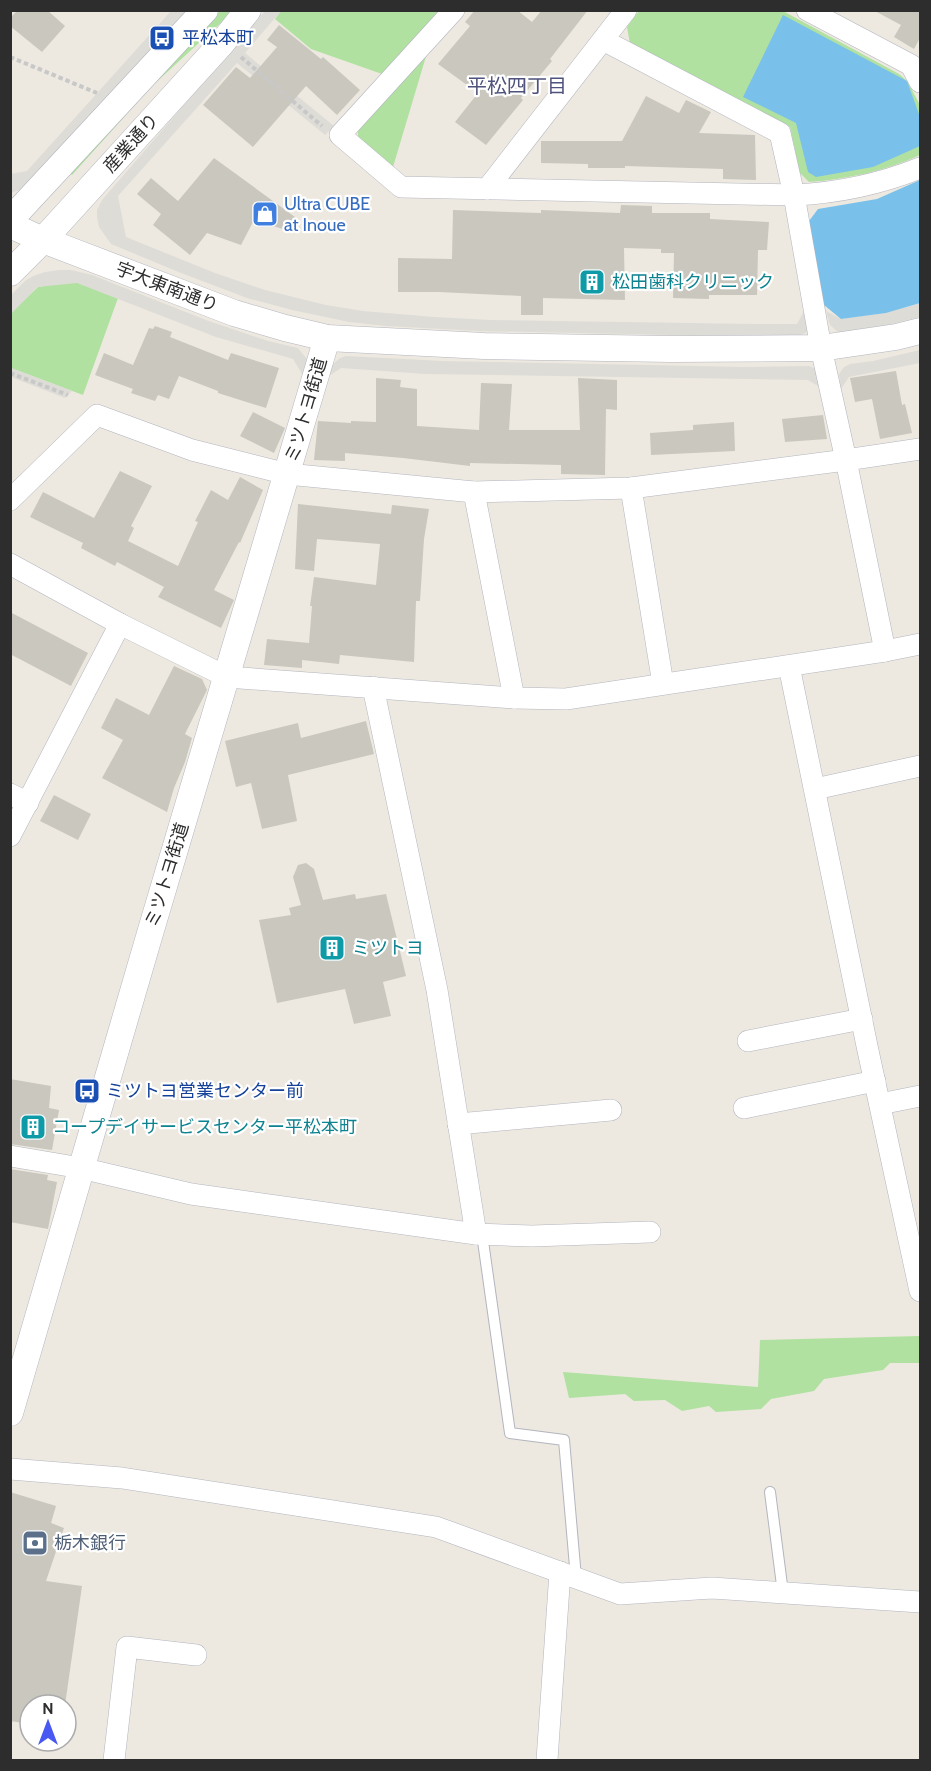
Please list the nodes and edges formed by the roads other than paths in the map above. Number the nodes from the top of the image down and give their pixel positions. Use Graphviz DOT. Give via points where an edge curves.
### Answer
graph roads {
  1 [pos="205,10"];
  2 [pos="248,10"];
  3 [pos="454,10"];
  4 [pos="626,10"];
  5 [pos="807,10"];
  6 [pos="603,40"];
  7 [pos="921,82"];
  8 [pos="921,168"];
  9 [pos="487,189"];
  10 [pos="794,195"];
  11 [pos="10,220"];
  12 [pos="10,225"];
  13 [pos="43,240"];
  14 [pos="10,273"];
  15 [pos="921,331"];
  16 [pos="327,338"];
  17 [pos="821,348"];
  18 [pos="921,449"];
  19 [pos="846,460"];
  20 [pos="287,474"];
  21 [pos="632,488"];
  22 [pos="474,492"];
  23 [pos="10,500"];
  24 [pos="10,564"];
  25 [pos="120,624"];
  26 [pos="921,644"];
  27 [pos="885,651"];
  28 [pos="789,666"];
  29 [pos="226,677"];
  30 [pos="663,684"];
  31 [pos="373,687"];
  32 [pos="514,698"];
  33 [pos="921,766"];
  34 [pos="815,789"];
  35 [pos="19,799"];
  36 [pos="10,836"];
  37 [pos="862,1019"];
  38 [pos="748,1041"];
  39 [pos="875,1081"];
  40 [pos="921,1096"];
  41 [pos="880,1104"];
  42 [pos="744,1107"];
  43 [pos="611,1110"];
  44 [pos="458,1124"];
  45 [pos="10,1156"];
  46 [pos="81,1168"];
  47 [pos="650,1232"];
  48 [pos="479,1234"];
  49 [pos="921,1291"];
  50 [pos="10,1413"];
  51 [pos="10,1469"];
  52 [pos="770,1492"];
  53 [pos="568,1575"];
  54 [pos="783,1593"];
  55 [pos="921,1602"];
  56 [pos="196,1654"];
  57 [pos="114,1761"];
  58 [pos="547,1761"];
  1 -- 11 [label="street, 産業通り"];
  2 -- 13 [label="street, 産業通り"];
  3 -- 9 [label="street" via="340,135 401,187"];
  4 -- 6 [label="street"];
  5 -- 7 [label="street" via="911,65"];
  6 -- 9 [label="street"];
  6 -- 10 [label="street" via="780,133"];
  8 -- 10 [label="street" via="857,188"];
  9 -- 10 [label="street"];
  10 -- 17 [label="street"];
  12 -- 13 [label="street, 宇大東南通り"];
  13 -- 14 [label="street, 産業通り"];
  13 -- 16 [label="street, 宇大東南通り" via="234,313"];
  15 -- 17 [label="street, 宇大東南通り"];
  16 -- 17 [label="street, 宇大東南通り" via="484,346"];
  16 -- 20 [label="street, ミツトヨ街道"];
  17 -- 19 [label="street"];
  18 -- 19 [label="street"];
  19 -- 21 [label="street"];
  19 -- 27 [label="street"];
  20 -- 22 [label="street"];
  20 -- 23 [label="street" via="192,450 97,415"];
  20 -- 29 [label="street, ミツトヨ街道"];
  21 -- 22 [label="street"];
  21 -- 30 [label="street"];
  22 -- 32 [label="street"];
  24 -- 25 [label="street"];
  25 -- 29 [label="street"];
  25 -- 35 [label="street"];
  26 -- 27 [label="street"];
  27 -- 28 [label="street"];
  28 -- 30 [label="street"];
  28 -- 34 [label="street"];
  29 -- 31 [label="street"];
  29 -- 46 [label="street, ミツトヨ街道"];
  30 -- 32 [label="street" via="566,699"];
  31 -- 32 [label="street"];
  31 -- 44 [label="street" via="437,990"];
  33 -- 34 [label="street"];
  34 -- 37 [label="street"];
  35 -- 36 [label="street"];
  37 -- 38 [label="street"];
  37 -- 39 [label="street"];
  39 -- 41 [label="street"];
  39 -- 42 [label="street"];
  40 -- 41 [label="street"];
  41 -- 49 [label="street"];
  43 -- 44 [label="street"];
  44 -- 48 [label="street"];
  45 -- 46 [label="street"];
  46 -- 48 [label="street" via="191,1194"];
  46 -- 50 [label="street, ミツトヨ街道"];
  47 -- 48 [label="street"];
  48 -- 53 [label="lane" via="510,1432 564,1440"];
  51 -- 53 [label="street" via="122,1478 436,1527"];
  52 -- 54 [label="lane"];
  53 -- 54 [label="street" via="620,1594 712,1588"];
  53 -- 58 [label="street"];
  54 -- 55 [label="street"];
  56 -- 57 [label="street" via="128,1647"];
}
